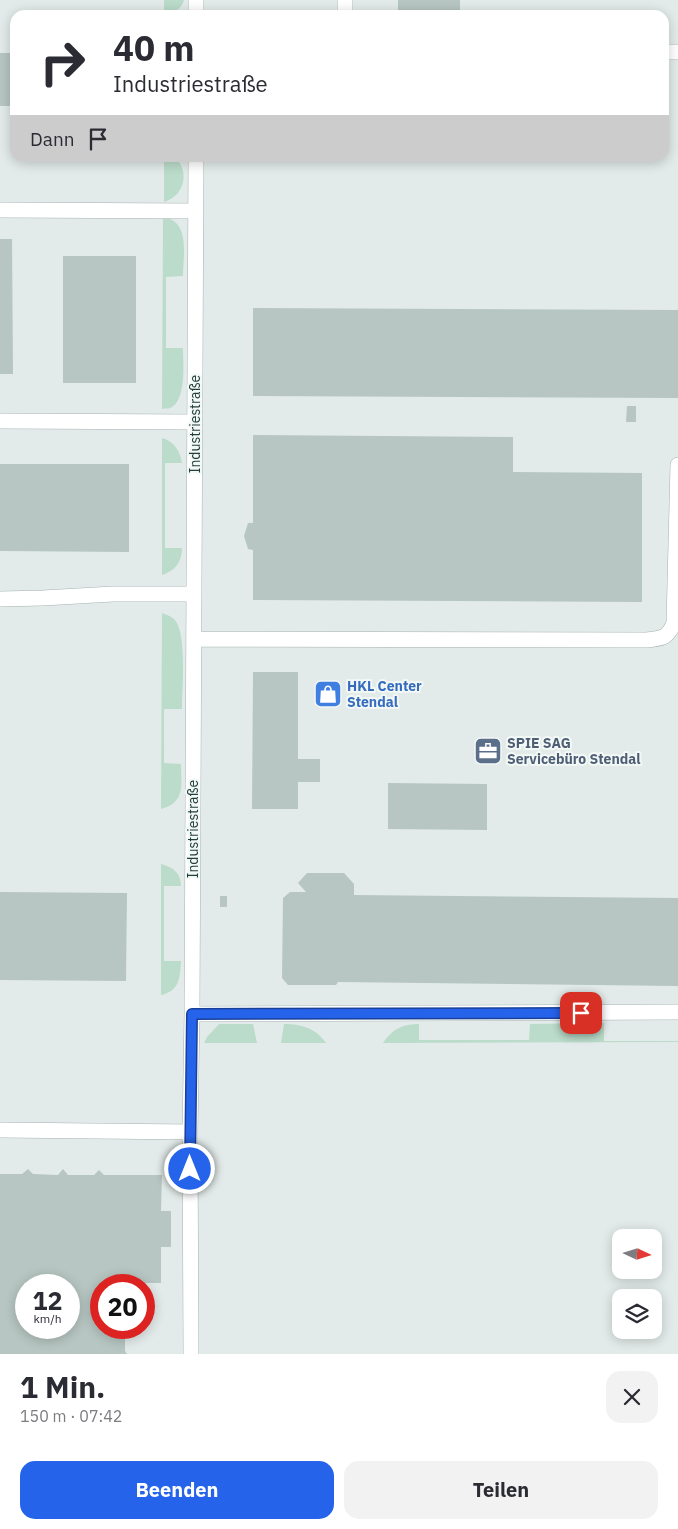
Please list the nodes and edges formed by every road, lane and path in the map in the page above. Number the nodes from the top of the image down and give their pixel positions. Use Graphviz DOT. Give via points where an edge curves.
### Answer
graph roads {
  1 [pos="196,162"];
  2 [pos="0,210"];
  3 [pos="196,211"];
  4 [pos="0,421"];
  5 [pos="195,422"];
  6 [pos="678,465"];
  7 [pos="194,594"];
  8 [pos="0,599"];
  9 [pos="194,639"];
  10 [pos="678,1012"];
  11 [pos="192,1014"];
  12 [pos="0,1130"];
  13 [pos="190,1132"];
  14 [pos="191,1354"];
  1 -- 3 [label="street, Industriestraße"];
  2 -- 3 [label="street"];
  3 -- 5 [label="street, Industriestraße"];
  4 -- 5 [label="street"];
  5 -- 7 [label="street, Industriestraße"];
  6 -- 9 [label="street" via="674,624 663,638"];
  7 -- 8 [label="street"];
  7 -- 9 [label="street, Industriestraße"];
  9 -- 11 [label="street, Industriestraße"];
  10 -- 11 [label="street"];
  11 -- 13 [label="street, Industriestraße"];
  12 -- 13 [label="street"];
  13 -- 14 [label="street, Industriestraße"];
}
